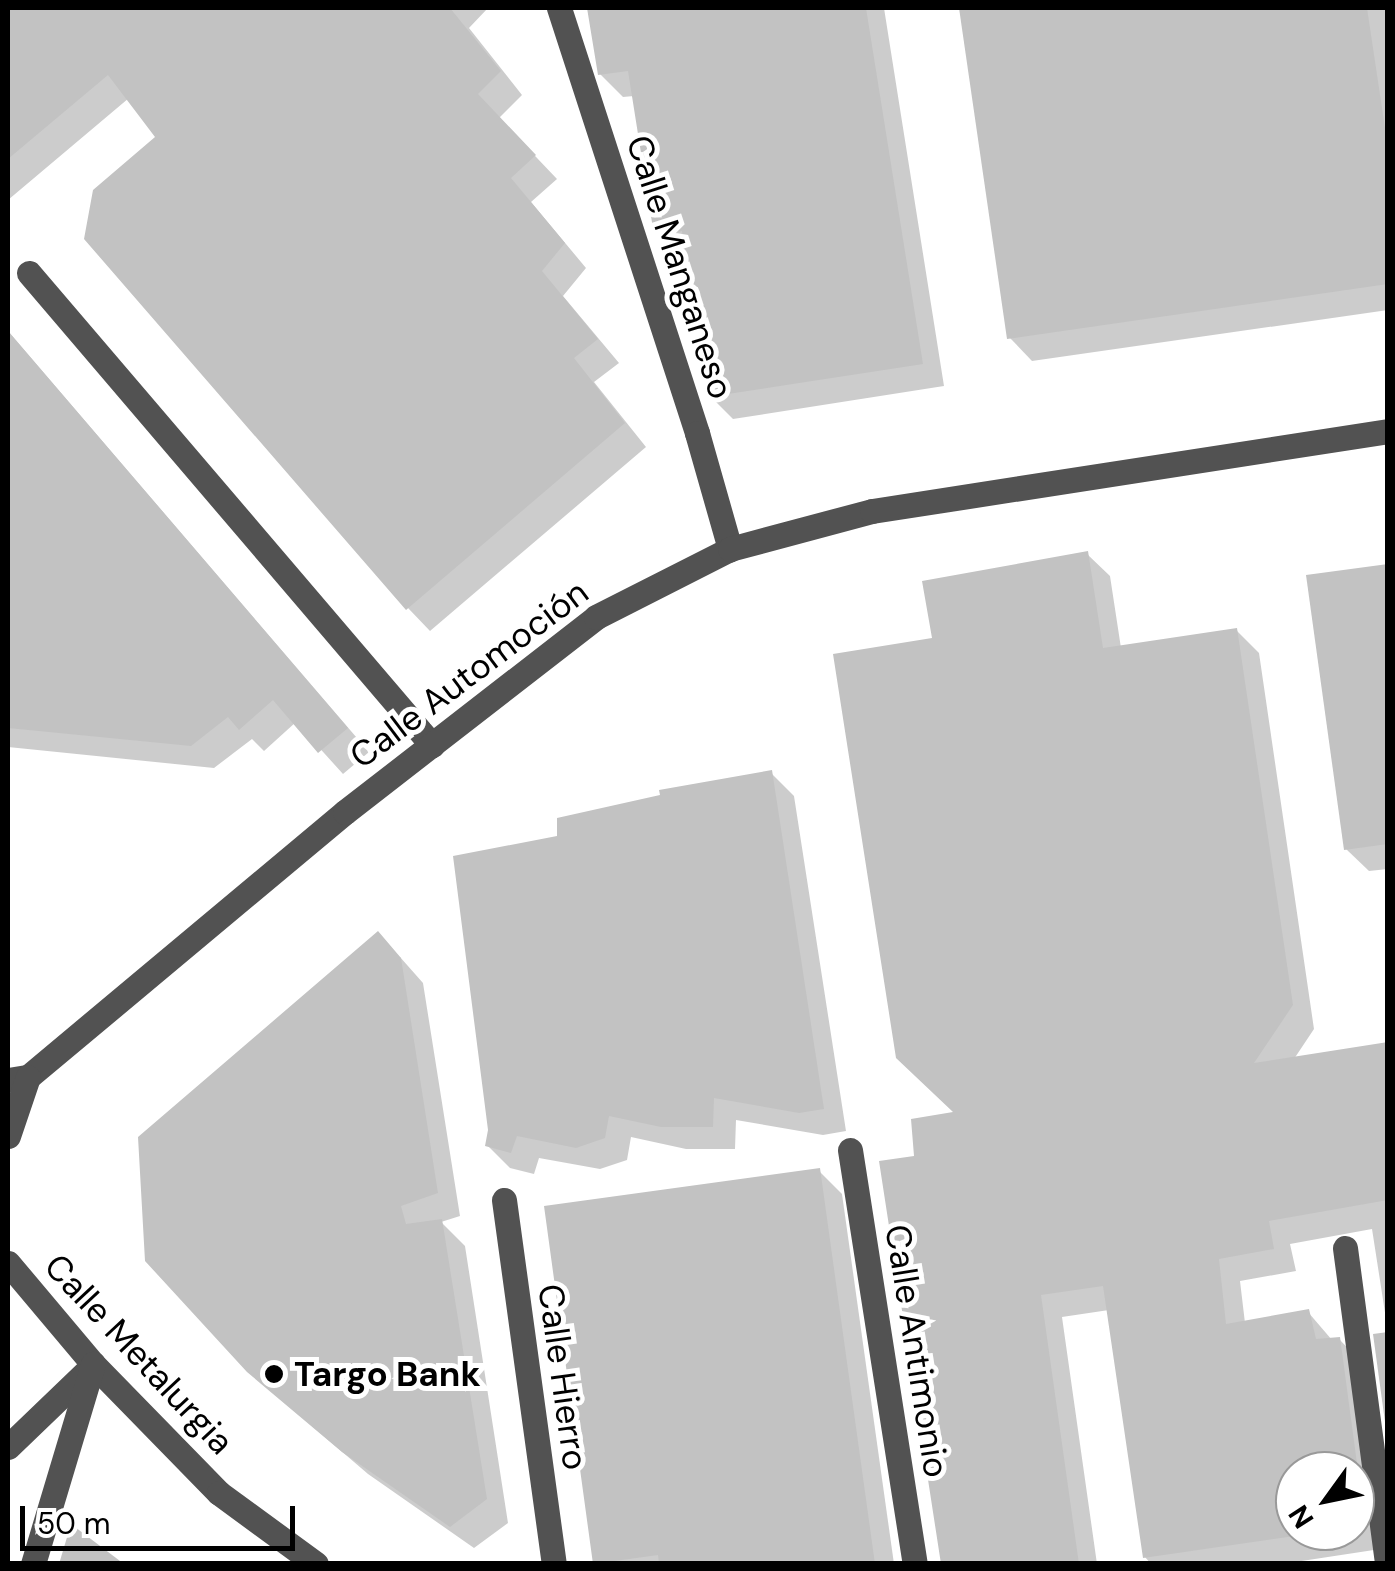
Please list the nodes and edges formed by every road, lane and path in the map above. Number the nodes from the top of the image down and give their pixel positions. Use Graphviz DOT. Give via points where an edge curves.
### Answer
graph roads {
  1 [pos="559,8"];
  2 [pos="30,273"];
  3 [pos="1388,431"];
  4 [pos="730,549"];
  5 [pos="432,744"];
  6 [pos="18,1078"];
  7 [pos="8,1136"];
  8 [pos="850,1150"];
  9 [pos="504,1200"];
  10 [pos="1345,1248"];
  11 [pos="8,1263"];
  12 [pos="93,1364"];
  13 [pos="8,1447"];
  14 [pos="33,1564"];
  15 [pos="316,1564"];
  16 [pos="554,1564"];
  17 [pos="915,1564"];
  18 [pos="1388,1564"];
  1 -- 4 [label="street, Calle Manganeso"];
  2 -- 5 [label="street"];
  3 -- 4 [label="street, Calle Automoción" via="872,511"];
  4 -- 5 [label="street, Calle Automoción" via="596,617"];
  5 -- 6 [label="street, Calle Automoción"];
  6 -- 7 [label="street"];
  8 -- 17 [label="street, Calle Antimonio"];
  9 -- 16 [label="street, Calle Hierro"];
  10 -- 18 [label="street"];
  11 -- 12 [label="street, Calle Metalurgia"];
  12 -- 13 [label="street"];
  12 -- 14 [label="street"];
  12 -- 15 [label="street, Calle Metalurgia" via="219,1493"];
}
